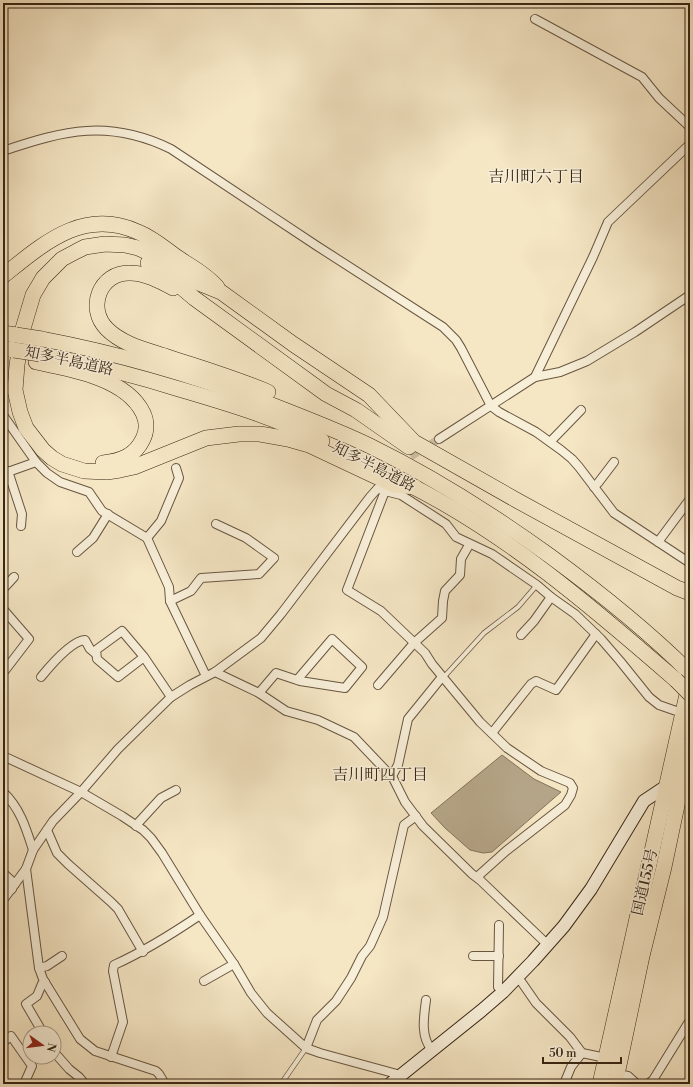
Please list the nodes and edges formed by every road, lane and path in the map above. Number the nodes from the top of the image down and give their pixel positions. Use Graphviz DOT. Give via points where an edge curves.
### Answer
graph roads {
  1 [pos="535,19"];
  2 [pos="690,127"];
  3 [pos="690,144"];
  4 [pos="3,151"];
  5 [pos="3,276"];
  6 [pos="221,292"];
  7 [pos="690,295"];
  8 [pos="194,298"];
  9 [pos="9,347"];
  10 [pos="39,352"];
  11 [pos="535,377"];
  12 [pos="491,406"];
  13 [pos="581,410"];
  14 [pos="4,419"];
  15 [pos="439,439"];
  16 [pos="550,442"];
  17 [pos="389,456"];
  18 [pos="36,462"];
  19 [pos="614,462"];
  20 [pos="176,468"];
  21 [pos="6,472"];
  22 [pos="416,487"];
  23 [pos="594,487"];
  24 [pos="384,491"];
  25 [pos="690,499"];
  26 [pos="108,514"];
  27 [pos="216,524"];
  28 [pos="21,526"];
  29 [pos="147,538"];
  30 [pos="658,542"];
  31 [pos="469,544"];
  32 [pos="78,552"];
  33 [pos="690,563"];
  34 [pos="14,577"];
  35 [pos="537,585"];
  36 [pos="3,589"];
  37 [pos="690,593"];
  38 [pos="551,598"];
  39 [pos="170,601"];
  40 [pos="690,603"];
  41 [pos="3,609"];
  42 [pos="521,634"];
  43 [pos="596,634"];
  44 [pos="414,643"];
  45 [pos="96,654"];
  46 [pos="144,657"];
  47 [pos="685,667"];
  48 [pos="3,672"];
  49 [pos="215,672"];
  50 [pos="41,676"];
  51 [pos="206,676"];
  52 [pos="443,677"];
  53 [pos="298,680"];
  54 [pos="683,680"];
  55 [pos="378,685"];
  56 [pos="259,693"];
  57 [pos="690,694"];
  58 [pos="171,697"];
  59 [pos="682,713"];
  60 [pos="492,733"];
  61 [pos="690,744"];
  62 [pos="3,756"];
  63 [pos="392,776"];
  64 [pos="680,782"];
  65 [pos="176,790"];
  66 [pos="3,792"];
  67 [pos="81,792"];
  68 [pos="416,816"];
  69 [pos="136,826"];
  70 [pos="47,830"];
  71 [pos="33,850"];
  72 [pos="26,869"];
  73 [pos="3,873"];
  74 [pos="477,877"];
  75 [pos="3,883"];
  76 [pos="13,886"];
  77 [pos="3,900"];
  78 [pos="200,915"];
  79 [pos="499,925"];
  80 [pos="548,945"];
  81 [pos="143,952"];
  82 [pos="62,956"];
  83 [pos="473,956"];
  84 [pos="499,956"];
  85 [pos="234,964"];
  86 [pos="39,968"];
  87 [pos="518,977"];
  88 [pos="204,981"];
  89 [pos="45,982"];
  90 [pos="502,992"];
  91 [pos="426,1000"];
  92 [pos="690,1020"];
  93 [pos="38,1025"];
  94 [pos="3,1042"];
  95 [pos="306,1048"];
  96 [pos="432,1050"];
  97 [pos="582,1053"];
  98 [pos="111,1057"];
  99 [pos="606,1058"];
  100 [pos="62,1062"];
  101 [pos="400,1076"];
  102 [pos="616,1079"];
  103 [pos="24,1084"];
  104 [pos="84,1084"];
  105 [pos="165,1084"];
  106 [pos="280,1084"];
  107 [pos="390,1084"];
  108 [pos="564,1084"];
  109 [pos="600,1084"];
  110 [pos="637,1084"];
  111 [pos="648,1084"];
  1 -- 2 [label="street" via="642,77 659,98"];
  3 -- 11 [label="street" via="608,222"];
  4 -- 12 [label="street" via="68,132 101,130 133,134 171,149 443,327 458,344"];
  5 -- 6 [label="highway" via="58,235 76,227 107,224 122,226 152,239 209,278"];
  6 -- 22 [label="highway" via="194,281 155,256 125,245 94,245 62,259 43,278 33,295 22,332 15,390 26,428 35,441 62,464 84,471 107,472 134,467 206,438 260,434 309,445 394,485"];
  6 -- 37 [label="highway" via="369,396 414,442"];
  7 -- 11 [label="street" via="587,361 560,372"];
  8 -- 10 [label="highway" via="150,264 128,256 108,253 77,261 67,268 53,281 41,301 31,334 26,368 26,400 30,415 48,441 61,452 88,462 113,462 123,459 132,454 144,438 144,415 135,400 110,383 64,368"];
  8 -- 17 [label="highway" via="156,280 130,273 116,276 105,284 100,291 97,308 100,319 107,329 126,342 274,394 357,432"];
  8 -- 40 [label="highway" via="326,394 356,410 413,449 515,510 679,600"];
  9 -- 10 [label="highway, 知多半島道路, bridge"];
  9 -- 10 [label="highway"];
  10 -- 17 [label="highway, 知多半島道路" via="83,347 181,372 304,417"];
  10 -- 22 [label="highway, 知多半島道路" via="101,366 248,411 314,437"];
  11 -- 12 [label="street"];
  12 -- 15 [label="street"];
  12 -- 16 [label="street"];
  13 -- 16 [label="street"];
  14 -- 18 [label="street"];
  16 -- 23 [label="street" via="572,459"];
  17 -- 47 [label="highway, 知多半島道路" via="466,499 522,536 623,612"];
  18 -- 21 [label="street"];
  18 -- 26 [label="street" via="60,482 89,492 102,511"];
  19 -- 23 [label="street"];
  20 -- 29 [label="street" via="179,478 161,521"];
  21 -- 28 [label="street" via="22,514"];
  22 -- 54 [label="highway, 知多半島道路" via="515,550 570,590"];
  23 -- 30 [label="street" via="614,513"];
  24 -- 31 [label="street" via="401,495 446,524 456,537"];
  24 -- 44 [label="street" via="347,590 381,611"];
  24 -- 49 [label="street" via="378,488 261,638"];
  25 -- 30 [label="street"];
  26 -- 29 [label="street"];
  26 -- 32 [label="street" via="93,538"];
  27 -- 39 [label="street" via="246,538 274,558 259,574 202,578 192,591"];
  29 -- 39 [label="street" via="169,587"];
  30 -- 33 [label="street"];
  31 -- 35 [label="street" via="492,554"];
  31 -- 44 [label="street" via="461,559 460,575 446,591 442,618"];
  34 -- 36 [label="street"];
  35 -- 38 [label="street"];
  35 -- 52 [label="lane" via="518,607 484,633"];
  38 -- 42 [label="street"];
  38 -- 43 [label="street" via="575,614"];
  39 -- 51 [label="street"];
  41 -- 48 [label="street" via="30,638"];
  43 -- 59 [label="street" via="649,697 659,705"];
  43 -- 60 [label="street" via="556,690 534,682"];
  44 -- 52 [label="street"];
  44 -- 55 [label="street"];
  45 -- 46 [label="street" via="97,659 118,677"];
  45 -- 46 [label="street" via="96,650 122,631"];
  45 -- 50 [label="street" via="85,640 81,640 63,652"];
  46 -- 58 [label="street"];
  49 -- 51 [label="street"];
  49 -- 56 [label="street"];
  51 -- 58 [label="street"];
  52 -- 60 [label="street"];
  52 -- 63 [label="street" via="408,719 398,765"];
  53 -- 53 [label="street" via="346,688 362,667 332,639"];
  53 -- 56 [label="street" via="276,674"];
  54 -- 57 [label="highway, 知多半島道路, bridge"];
  54 -- 59 [label="highway, 国道155号"];
  56 -- 63 [label="street" via="286,711 318,720 354,737"];
  58 -- 67 [label="street" via="118,749"];
  59 -- 64 [label="highway, 国道155号"];
  60 -- 74 [label="street" via="507,748 541,771 570,783 573,788 572,795 565,805"];
  61 -- 64 [label="highway, 国道155号"];
  62 -- 67 [label="street"];
  63 -- 68 [label="street" via="405,802"];
  64 -- 80 [label="street" via="644,801 590,890"];
  64 -- 99 [label="highway, 国道155号" via="644,882"];
  64 -- 102 [label="highway, 国道155号" via="664,867"];
  65 -- 69 [label="street" via="161,798"];
  66 -- 71 [label="street" via="12,800 21,816"];
  67 -- 69 [label="street"];
  67 -- 70 [label="street"];
  68 -- 74 [label="street" via="444,847"];
  68 -- 95 [label="street" via="404,825 383,917 370,946 336,1001 317,1020"];
  69 -- 78 [label="street" via="144,830 162,853"];
  70 -- 71 [label="street"];
  70 -- 81 [label="street" via="57,853 118,910"];
  71 -- 72 [label="street"];
  72 -- 76 [label="street"];
  72 -- 86 [label="street"];
  73 -- 76 [label="street"];
  74 -- 80 [label="street"];
  75 -- 76 [label="street"];
  76 -- 77 [label="street"];
  78 -- 81 [label="street"];
  78 -- 85 [label="street"];
  79 -- 84 [label="street"];
  80 -- 87 [label="street"];
  81 -- 98 [label="street" via="114,965 123,1022"];
  82 -- 86 [label="street"];
  83 -- 84 [label="street"];
  84 -- 90 [label="street" via="498,987"];
  85 -- 88 [label="street"];
  85 -- 95 [label="street" via="251,993 267,1013"];
  86 -- 89 [label="street"];
  87 -- 90 [label="street"];
  87 -- 97 [label="street" via="536,1003 570,1037"];
  89 -- 93 [label="street" via="37,996 26,1004"];
  89 -- 98 [label="street" via="80,1039 95,1051"];
  90 -- 96 [label="street"];
  91 -- 96 [label="street" via="424,1031"];
  92 -- 111 [label="street" via="657,1074"];
  94 -- 103 [label="street" via="11,1036 32,1066"];
  95 -- 101 [label="street"];
  95 -- 106 [label="lane"];
  96 -- 101 [label="street"];
  97 -- 99 [label="street"];
  97 -- 108 [label="street" via="571,1067"];
  98 -- 105 [label="street" via="156,1071"];
  99 -- 109 [label="highway, 国道155号"];
  100 -- 104 [label="street"];
  101 -- 107 [label="street"];
  102 -- 110 [label="street" via="628,1076"];
}
